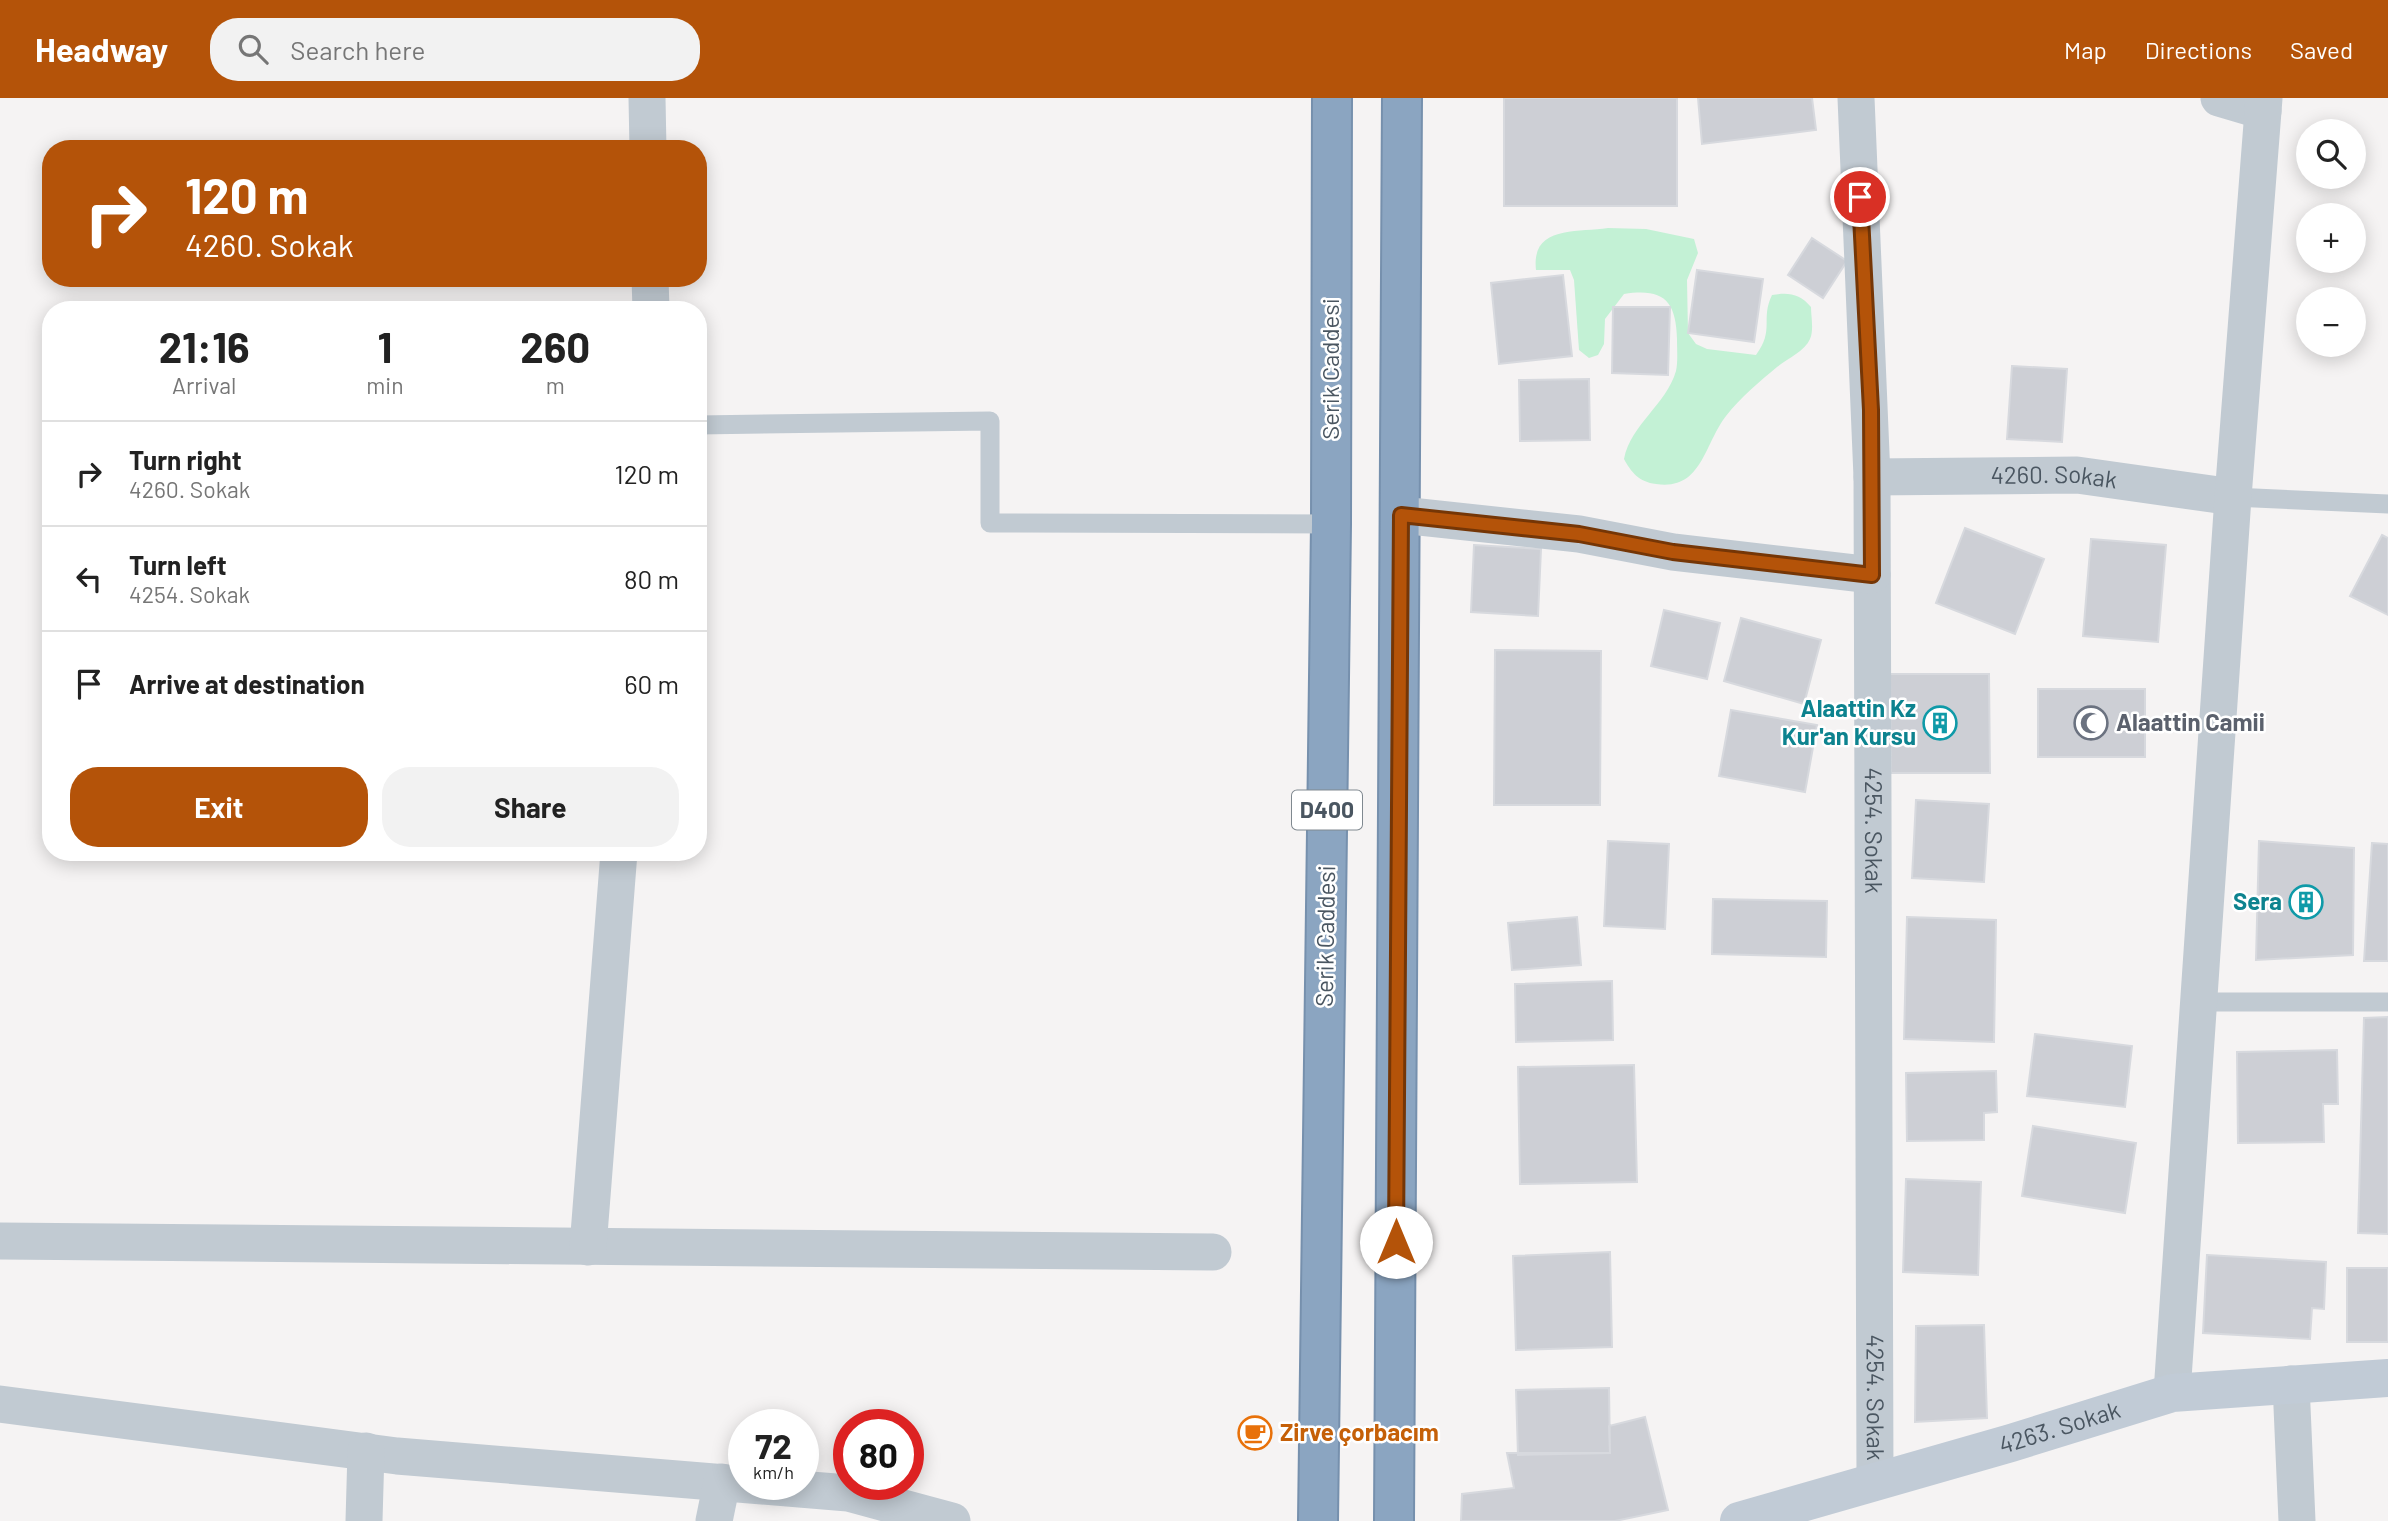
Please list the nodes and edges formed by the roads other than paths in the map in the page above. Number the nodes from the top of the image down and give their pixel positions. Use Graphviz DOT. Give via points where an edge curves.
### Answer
graph roads {
  1 [pos="647,98"];
  2 [pos="1332,98"];
  3 [pos="1402,98"];
  4 [pos="1856,98"];
  5 [pos="2219,98"];
  6 [pos="2263,104"];
  7 [pos="648,140"];
  8 [pos="707,425"];
  9 [pos="1872,477"];
  10 [pos="2233,497"];
  11 [pos="2388,504"];
  12 [pos="1401,515"];
  13 [pos="1331,524"];
  14 [pos="1872,575"];
  15 [pos="618,861"];
  16 [pos="2200,1002"];
  17 [pos="2388,1002"];
  18 [pos="0,1241"];
  19 [pos="588,1247"];
  20 [pos="1213,1252"];
  21 [pos="2388,1378"];
  22 [pos="2291,1384"];
  23 [pos="2172,1393"];
  24 [pos="0,1404"];
  25 [pos="366,1451"];
  26 [pos="1875,1481"];
  27 [pos="722,1482"];
  28 [pos="364,1521"];
  29 [pos="714,1521"];
  30 [pos="952,1521"];
  31 [pos="1318,1521"];
  32 [pos="1394,1521"];
  33 [pos="1739,1521"];
  34 [pos="2297,1521"];
  1 -- 7 [label="street"];
  2 -- 13 [label="highway, Serik Caddesi / D400"];
  3 -- 12 [label="highway"];
  4 -- 9 [label="street, 4254. Sokak"];
  5 -- 6 [label="street"];
  6 -- 10 [label="street"];
  8 -- 13 [label="lane" via="990,421 990,523"];
  9 -- 10 [label="street, 4260. Sokak" via="2077,475"];
  9 -- 14 [label="street, 4254. Sokak"];
  10 -- 11 [label="lane"];
  10 -- 16 [label="street"];
  12 -- 14 [label="street" via="1579,534 1673,552"];
  12 -- 32 [label="highway"];
  13 -- 31 [label="highway, Serik Caddesi / D400"];
  14 -- 26 [label="street, 4254. Sokak"];
  15 -- 19 [label="street"];
  16 -- 17 [label="lane"];
  16 -- 23 [label="street"];
  18 -- 19 [label="street"];
  19 -- 20 [label="street"];
  21 -- 22 [label="street, 4263. Sokak"];
  22 -- 23 [label="street, 4263. Sokak"];
  22 -- 34 [label="street"];
  23 -- 26 [label="street, 4263. Sokak"];
  24 -- 25 [label="street"];
  25 -- 27 [label="street"];
  25 -- 28 [label="street"];
  26 -- 33 [label="street, 4263. Sokak"];
  27 -- 29 [label="street"];
  27 -- 30 [label="street" via="848,1493"];
}
